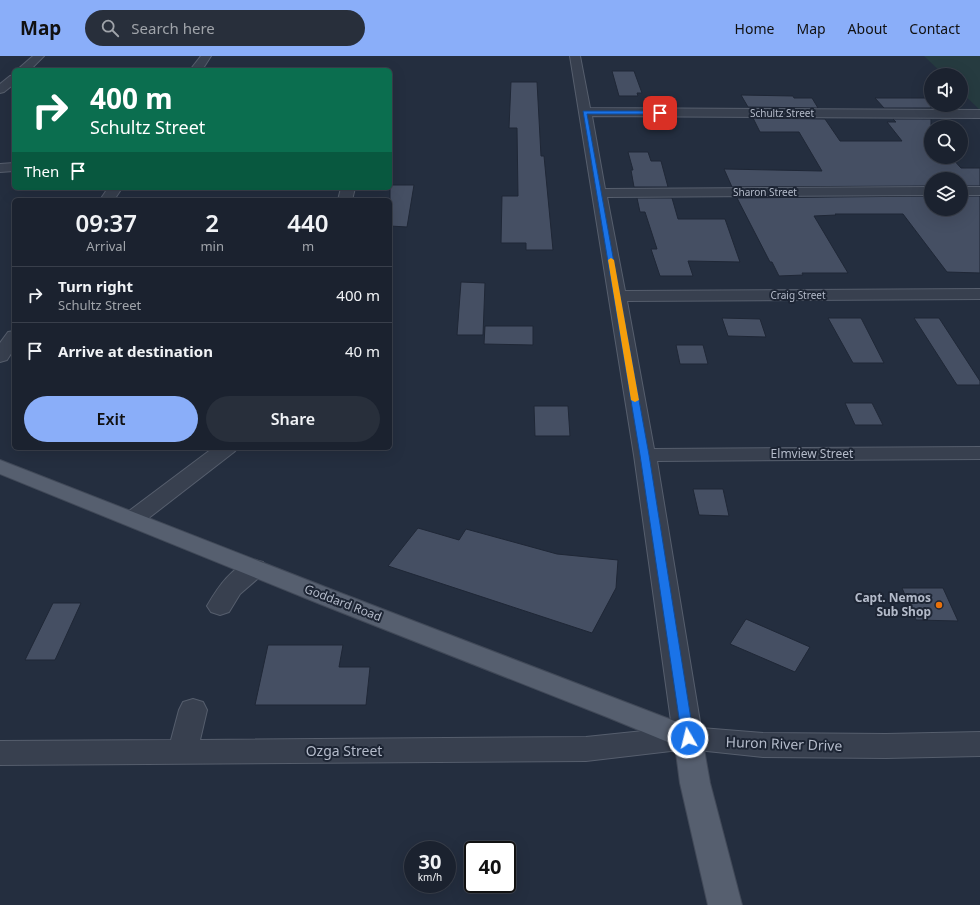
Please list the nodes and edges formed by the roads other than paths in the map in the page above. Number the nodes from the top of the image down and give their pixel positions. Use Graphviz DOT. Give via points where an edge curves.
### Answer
graph roads {
  1 [pos="39,56"];
  2 [pos="206,56"];
  3 [pos="575,56"];
  4 [pos="25,68"];
  5 [pos="197,68"];
  6 [pos="12,80"];
  7 [pos="0,90"];
  8 [pos="585,112"];
  9 [pos="980,114"];
  10 [pos="0,168"];
  11 [pos="12,168"];
  12 [pos="924,191"];
  13 [pos="968,191"];
  14 [pos="980,191"];
  15 [pos="600,193"];
  16 [pos="980,294"];
  17 [pos="617,296"];
  18 [pos="224,450"];
  19 [pos="980,453"];
  20 [pos="645,455"];
  21 [pos="0,466"];
  22 [pos="133,519"];
  23 [pos="254,568"];
  24 [pos="220,606"];
  25 [pos="193,710"];
  26 [pos="688,738"];
  27 [pos="980,744"];
  28 [pos="183,752"];
  29 [pos="0,753"];
  30 [pos="725,905"];
  1 -- 4 [label="street"];
  2 -- 5 [label="street"];
  3 -- 8 [label="street"];
  6 -- 7 [label="street"];
  8 -- 9 [label="street, Schultz Street"];
  8 -- 15 [label="street"];
  10 -- 11 [label="street"];
  12 -- 15 [label="street, Sharon Street"];
  13 -- 14 [label="street"];
  15 -- 17 [label="street"];
  16 -- 17 [label="street, Craig Street"];
  17 -- 20 [label="street"];
  18 -- 22 [label="street"];
  19 -- 20 [label="street, Elmview Street"];
  20 -- 26 [label="street"];
  21 -- 22 [label="main road, Goddard Road"];
  22 -- 23 [label="main road, Goddard Road"];
  23 -- 24 [label="street" via="230,588"];
  23 -- 26 [label="main road, Goddard Road"];
  25 -- 28 [label="street"];
  26 -- 27 [label="street, Huron River Drive" via="763,746"];
  26 -- 28 [label="street, Ozga Street" via="586,749"];
  26 -- 30 [label="main road" via="695,783"];
  28 -- 29 [label="street, Ozga Street"];
}
